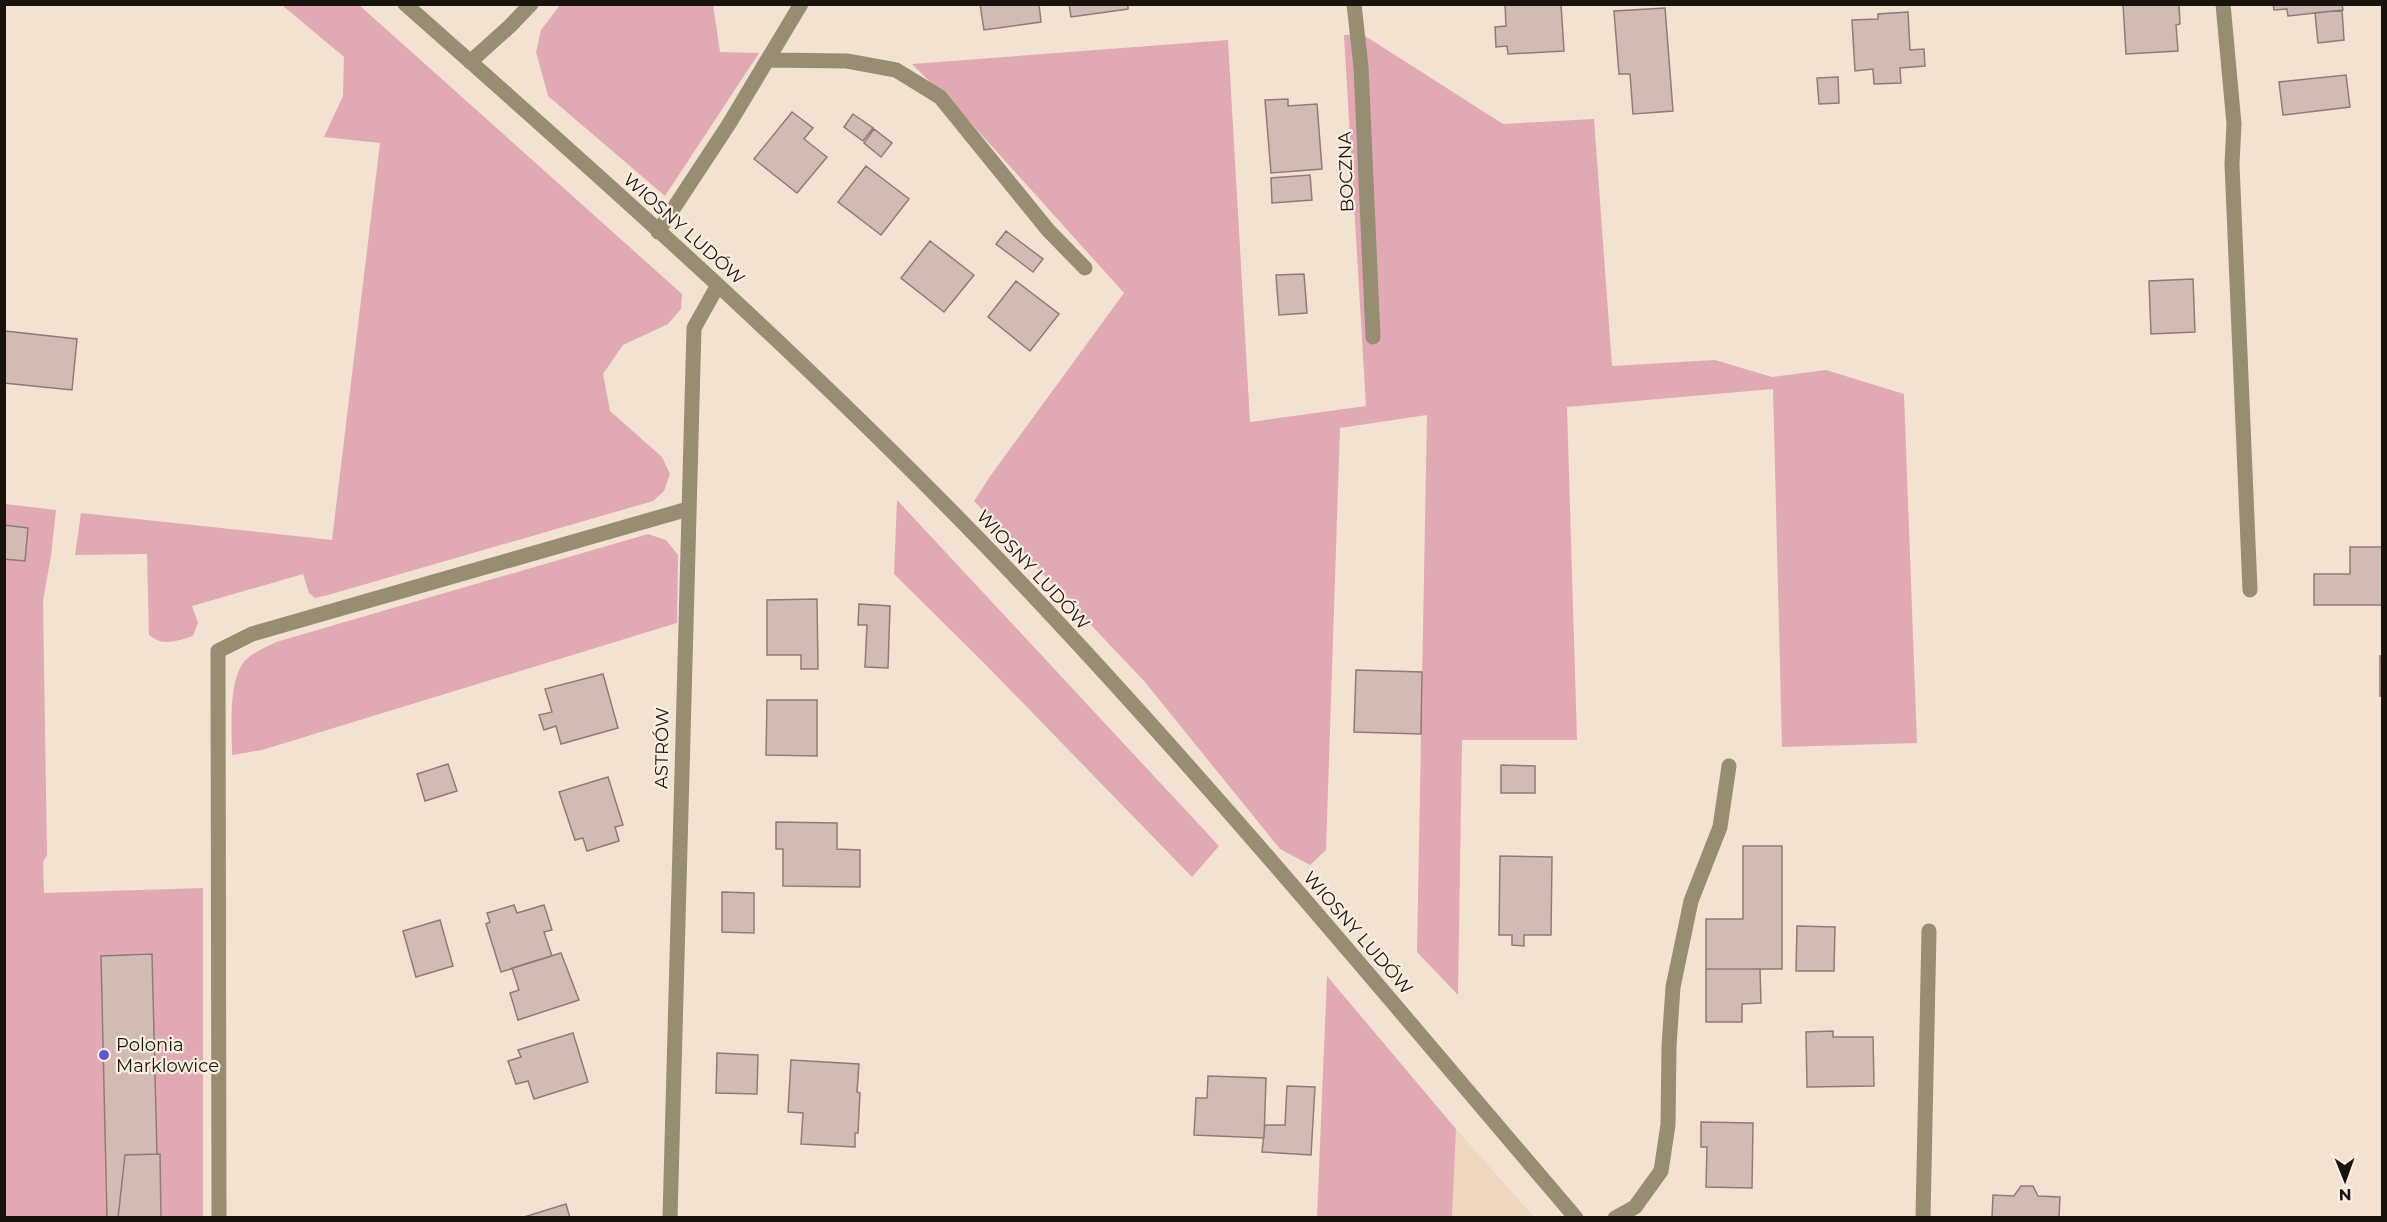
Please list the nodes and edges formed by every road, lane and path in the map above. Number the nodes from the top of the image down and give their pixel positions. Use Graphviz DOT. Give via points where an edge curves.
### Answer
graph roads {
  1 [pos="405,4"];
  2 [pos="531,4"];
  3 [pos="801,4"];
  4 [pos="1354,4"];
  5 [pos="2223,4"];
  6 [pos="769,60"];
  7 [pos="470,62"];
  8 [pos="658,232"];
  9 [pos="1085,268"];
  10 [pos="718,285"];
  11 [pos="1373,337"];
  12 [pos="688,509"];
  13 [pos="2250,590"];
  14 [pos="1729,766"];
  15 [pos="1929,931"];
  16 [pos="219,1218"];
  17 [pos="670,1218"];
  18 [pos="1576,1218"];
  19 [pos="1615,1218"];
  20 [pos="1923,1218"];
  1 -- 7 [label="street, WIOSNY LUDÓW"];
  2 -- 7 [label="street"];
  3 -- 6 [label="street"];
  4 -- 11 [label="street, BOCZNA" via="1361,67"];
  5 -- 13 [label="street" via="2234,124 2232,164"];
  6 -- 8 [label="street"];
  6 -- 9 [label="street" via="847,61 896,70 940,97 1048,230"];
  7 -- 8 [label="street, WIOSNY LUDÓW"];
  8 -- 10 [label="street, WIOSNY LUDÓW"];
  10 -- 12 [label="street, ASTRÓW" via="694,328"];
  10 -- 18 [label="street, WIOSNY LUDÓW" via="1024,586 1232,815"];
  12 -- 16 [label="street" via="252,634 218,651"];
  12 -- 17 [label="street, ASTRÓW"];
  14 -- 19 [label="street" via="1720,827 1691,901 1672,987 1668,1125 1661,1171 1635,1207"];
  15 -- 20 [label="street"];
}
